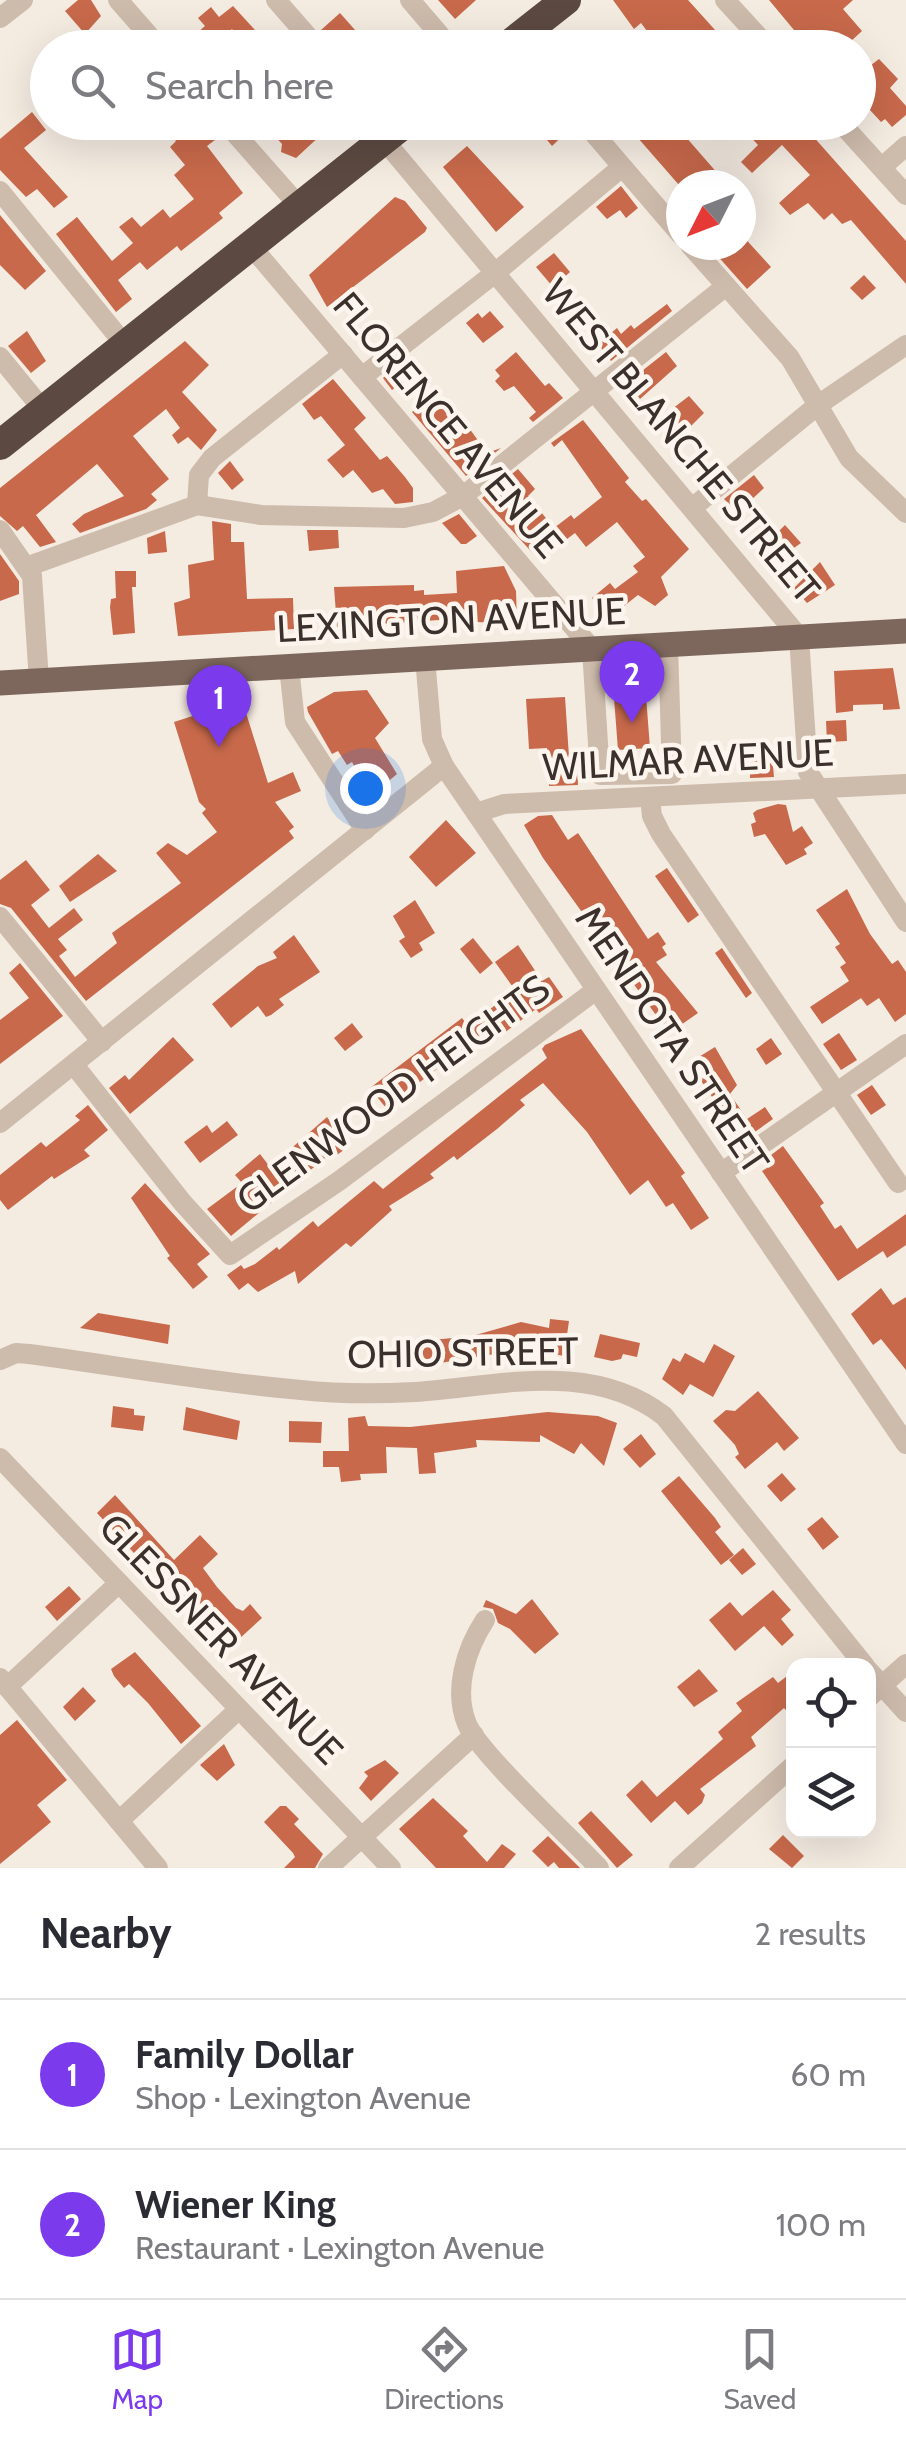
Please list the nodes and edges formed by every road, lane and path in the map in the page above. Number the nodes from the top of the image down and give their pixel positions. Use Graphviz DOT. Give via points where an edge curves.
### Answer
graph roads {
  1 [pos="23,0"];
  2 [pos="118,0"];
  3 [pos="276,0"];
  4 [pos="410,0"];
  5 [pos="725,0"];
  6 [pos="562,1"];
  7 [pos="0,18"];
  8 [pos="144,30"];
  9 [pos="302,30"];
  10 [pos="436,30"];
  11 [pos="530,30"];
  12 [pos="753,30"];
  13 [pos="242,140"];
  14 [pos="379,140"];
  15 [pos="400,140"];
  16 [pos="599,140"];
  17 [pos="856,140"];
  18 [pos="906,146"];
  19 [pos="622,167"];
  20 [pos="882,168"];
  21 [pos="0,191"];
  22 [pos="906,195"];
  23 [pos="300,207"];
  24 [pos="666,218"];
  25 [pos="251,246"];
  26 [pos="703,260"];
  27 [pos="495,273"];
  28 [pos="726,286"];
  29 [pos="126,345"];
  30 [pos="906,346"];
  31 [pos="343,354"];
  32 [pos="0,358"];
  33 [pos="362,377"];
  34 [pos="595,392"];
  35 [pos="818,405"];
  36 [pos="44,411"];
  37 [pos="0,445"];
  38 [pos="463,496"];
  39 [pos="197,505"];
  40 [pos="692,508"];
  41 [pos="906,513"];
  42 [pos="0,530"];
  43 [pos="29,566"];
  44 [pos="906,631"];
  45 [pos="799,636"];
  46 [pos="668,646"];
  47 [pos="592,649"];
  48 [pos="425,658"];
  49 [pos="289,667"];
  50 [pos="39,680"];
  51 [pos="0,683"];
  52 [pos="444,766"];
  53 [pos="906,784"];
  54 [pos="816,789"];
  55 [pos="650,798"];
  56 [pos="476,813"];
  57 [pos="365,830"];
  58 [pos="0,917"];
  59 [pos="906,922"];
  60 [pos="596,990"];
  61 [pos="102,1042"];
  62 [pos="906,1044"];
  63 [pos="74,1065"];
  64 [pos="835,1091"];
  65 [pos="0,1123"];
  66 [pos="721,1173"];
  67 [pos="898,1184"];
  68 [pos="0,1360"];
  69 [pos="906,1444"];
  70 [pos="0,1458"];
  71 [pos="119,1583"];
  72 [pos="485,1620"];
  73 [pos="854,1658"];
  74 [pos="906,1664"];
  75 [pos="876,1678"];
  76 [pos="876,1685"];
  77 [pos="6,1692"];
  78 [pos="239,1709"];
  79 [pos="906,1712"];
  80 [pos="474,1735"];
  81 [pos="786,1772"];
  82 [pos="119,1821"];
  83 [pos="362,1837"];
  84 [pos="158,1868"];
  85 [pos="328,1868"];
  86 [pos="391,1868"];
  87 [pos="600,1868"];
  88 [pos="679,1868"];
  1 -- 7 [label="street"];
  2 -- 8 [label="street"];
  3 -- 9 [label="street"];
  4 -- 10 [label="street"];
  5 -- 12 [label="street"];
  6 -- 11 [label="highway"];
  13 -- 23 [label="street"];
  14 -- 23 [label="highway"];
  15 -- 27 [label="street, WEST BLANCHE STREET"];
  16 -- 19 [label="street"];
  17 -- 20 [label="street"];
  18 -- 20 [label="street"];
  19 -- 24 [label="street"];
  19 -- 27 [label="street"];
  20 -- 22 [label="street"];
  21 -- 29 [label="street"];
  23 -- 25 [label="highway"];
  25 -- 29 [label="highway"];
  25 -- 31 [label="street, FLORENCE AVENUE"];
  26 -- 28 [label="street"];
  27 -- 33 [label="street"];
  27 -- 34 [label="street, WEST BLANCHE STREET"];
  28 -- 34 [label="street"];
  28 -- 35 [label="street" via="790,358"];
  29 -- 36 [label="highway"];
  30 -- 35 [label="street"];
  31 -- 33 [label="street, FLORENCE AVENUE"];
  31 -- 39 [label="street" via="212,458 199,475"];
  32 -- 36 [label="street"];
  33 -- 38 [label="street, FLORENCE AVENUE"];
  34 -- 38 [label="street"];
  34 -- 40 [label="street, WEST BLANCHE STREET"];
  35 -- 40 [label="street"];
  35 -- 41 [label="street" via="849,458"];
  36 -- 37 [label="highway"];
  38 -- 39 [label="street" via="404,518"];
  38 -- 47 [label="street, FLORENCE AVENUE"];
  39 -- 43 [label="street"];
  40 -- 45 [label="street, WEST BLANCHE STREET"];
  42 -- 43 [label="street"];
  43 -- 50 [label="street"];
  44 -- 45 [label="main road, LEXINGTON AVENUE"];
  45 -- 46 [label="main road, LEXINGTON AVENUE"];
  45 -- 54 [label="street, WEST BLANCHE STREET" via="808,772"];
  46 -- 47 [label="main road, LEXINGTON AVENUE"];
  46 -- 47 [label="street" via="672,774 600,775"];
  47 -- 48 [label="main road, LEXINGTON AVENUE"];
  48 -- 49 [label="main road, LEXINGTON AVENUE"];
  48 -- 52 [label="street, MENDOTA STREET" via="432,740"];
  49 -- 50 [label="main road, LEXINGTON AVENUE"];
  49 -- 57 [label="street" via="294,722"];
  50 -- 51 [label="main road, LEXINGTON AVENUE"];
  52 -- 56 [label="street, MENDOTA STREET"];
  52 -- 57 [label="street"];
  53 -- 54 [label="street, WILMAR AVENUE"];
  54 -- 55 [label="street, WILMAR AVENUE"];
  54 -- 59 [label="street, WEST BLANCHE STREET"];
  55 -- 56 [label="street, WILMAR AVENUE" via="504,804"];
  55 -- 64 [label="street" via="661,834"];
  56 -- 60 [label="street, MENDOTA STREET"];
  57 -- 61 [label="street"];
  58 -- 61 [label="street"];
  60 -- 63 [label="street, GLENWOOD HEIGHTS" via="230,1254"];
  60 -- 66 [label="street, MENDOTA STREET"];
  61 -- 63 [label="street"];
  62 -- 64 [label="street"];
  63 -- 65 [label="street"];
  64 -- 66 [label="street"];
  64 -- 67 [label="street"];
  66 -- 69 [label="street, MENDOTA STREET"];
  68 -- 73 [label="street, OHIO STREET" via="29,1354 344,1392 551,1380 608,1386 641,1398 664,1416"];
  70 -- 71 [label="street, GLESSNER AVENUE"];
  71 -- 77 [label="street"];
  71 -- 78 [label="street, GLESSNER AVENUE"];
  72 -- 80 [label="street" via="466,1656 463,1704"];
  74 -- 75 [label="street"];
  76 -- 79 [label="street, OHIO STREET"];
  77 -- 82 [label="street"];
  78 -- 82 [label="street"];
  78 -- 83 [label="street, GLESSNER AVENUE"];
  80 -- 83 [label="street"];
  80 -- 87 [label="street"];
  81 -- 88 [label="street"];
  82 -- 84 [label="street"];
  83 -- 85 [label="street"];
  83 -- 86 [label="street, GLESSNER AVENUE"];
}
